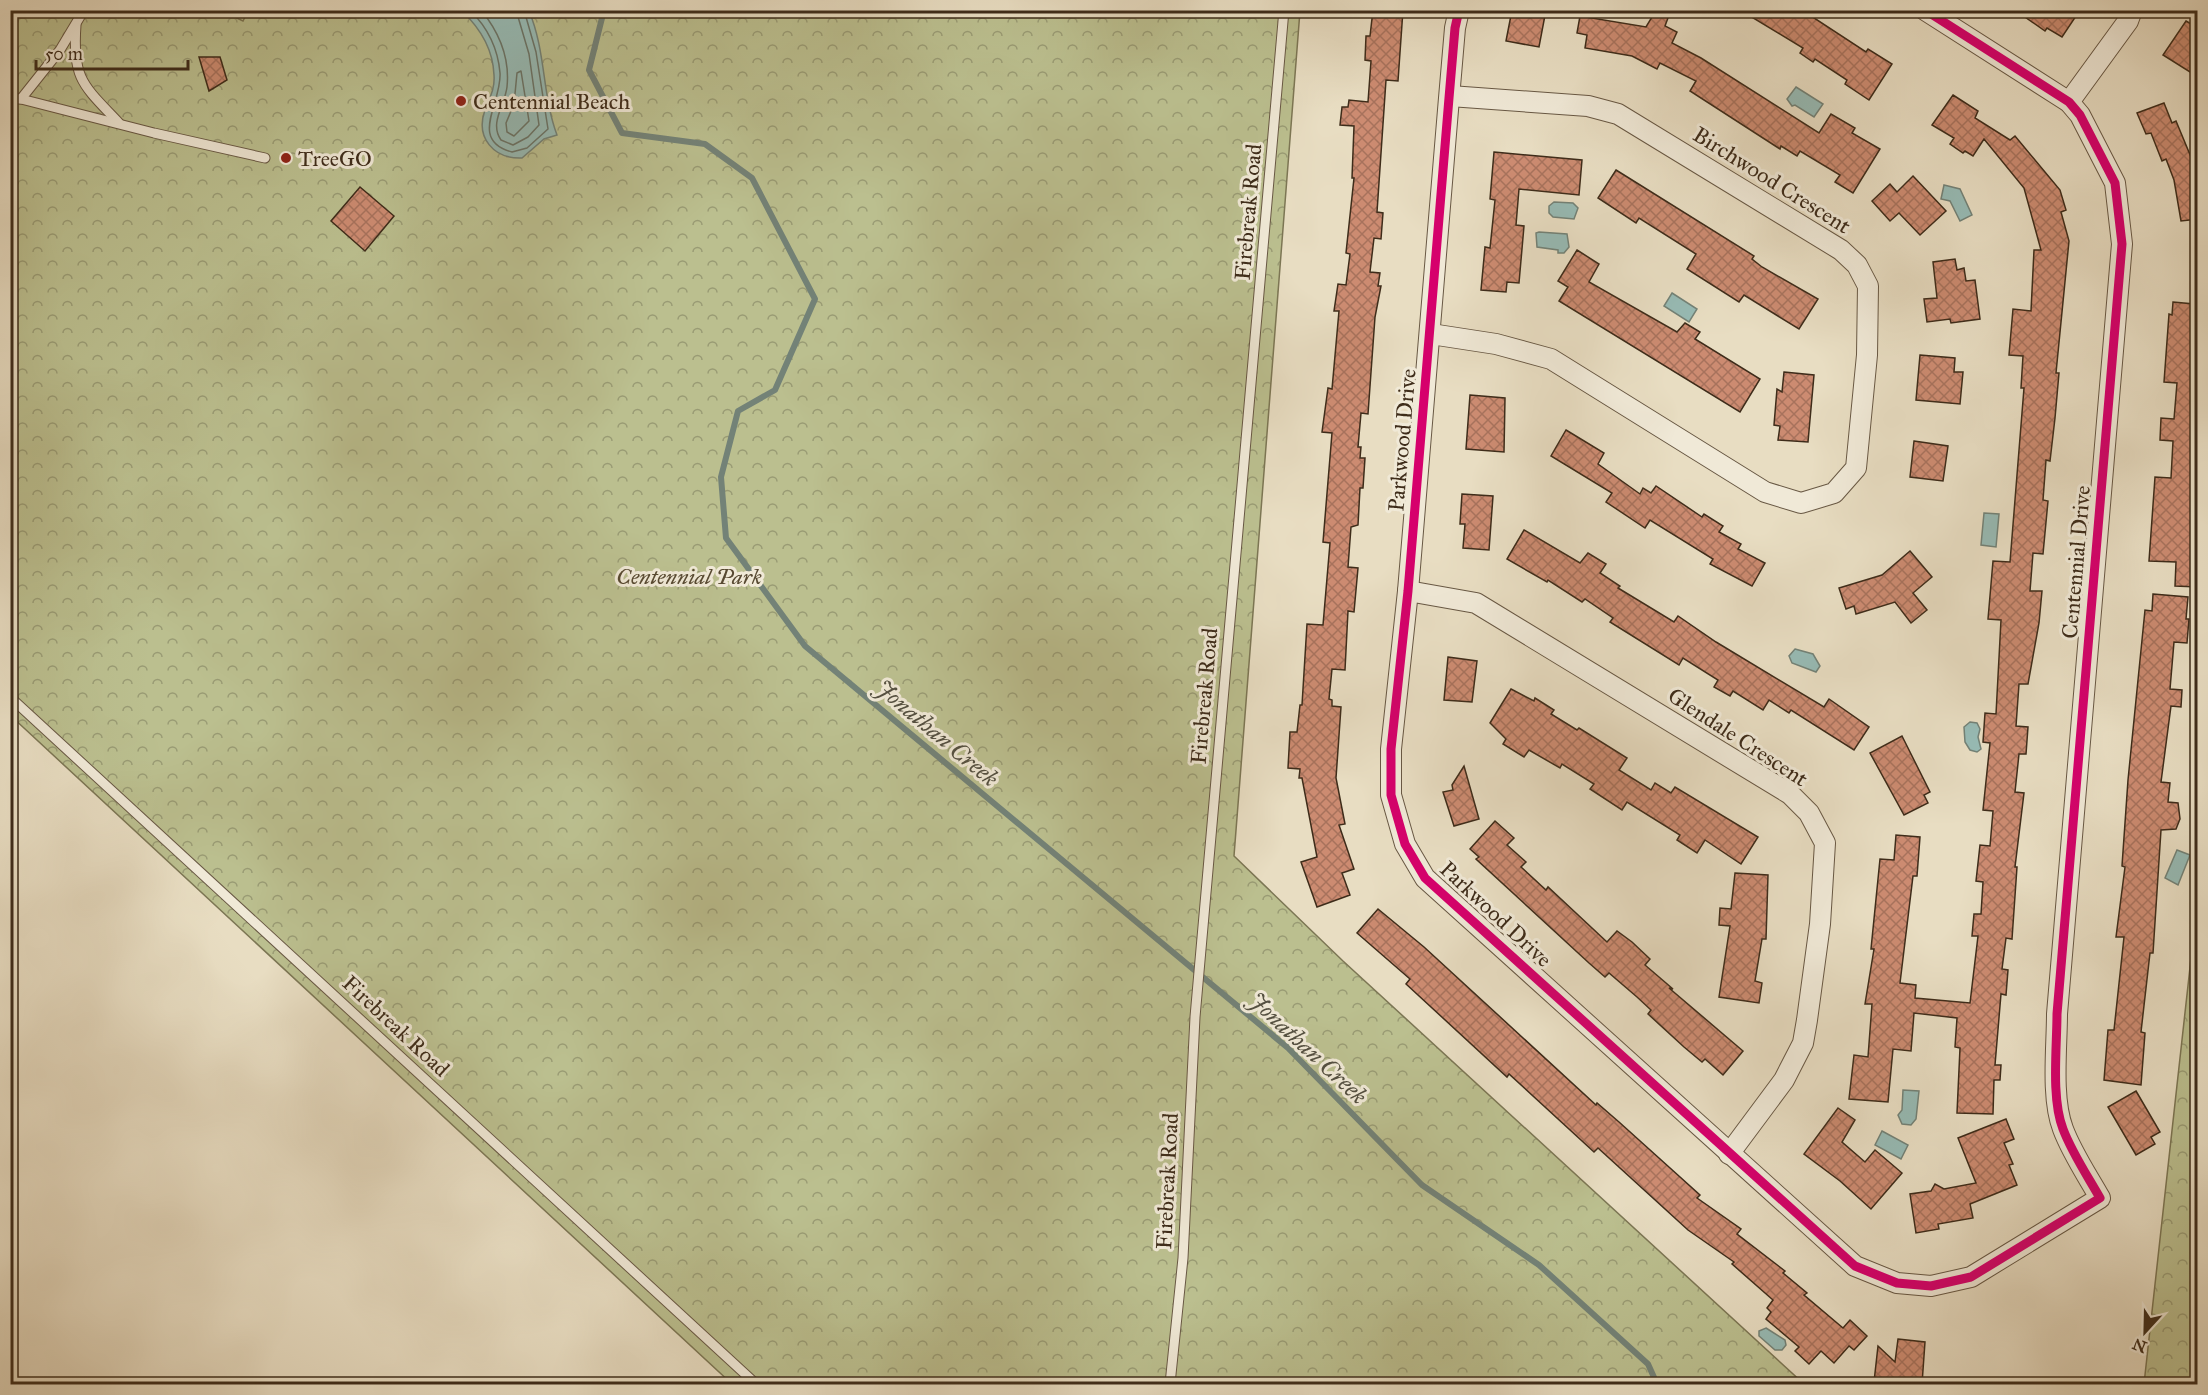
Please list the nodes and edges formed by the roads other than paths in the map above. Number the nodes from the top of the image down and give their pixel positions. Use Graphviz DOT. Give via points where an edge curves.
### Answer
graph roads {
  1 [pos="84,10"];
  2 [pos="1284,10"];
  3 [pos="1459,10"];
  4 [pos="1925,10"];
  5 [pos="2132,10"];
  6 [pos="76,25"];
  7 [pos="1450,96"];
  8 [pos="10,99"];
  9 [pos="21,99"];
  10 [pos="2069,102"];
  11 [pos="120,124"];
  12 [pos="265,158"];
  13 [pos="1431,334"];
  14 [pos="1408,591"];
  15 [pos="10,696"];
  16 [pos="1729,1154"];
  17 [pos="2100,1198"];
  18 [pos="756,1384"];
  19 [pos="1170,1384"];
  1 -- 6 [label="lane"];
  2 -- 19 [label="lane, Firebreak Road" via="1195,1017 1183,1257"];
  3 -- 7 [label="street, Parkwood Drive"];
  4 -- 10 [label="street, Centennial Drive"];
  5 -- 10 [label="street"];
  6 -- 9 [label="lane"];
  6 -- 11 [label="lane" via="76,71"];
  7 -- 13 [label="street, Parkwood Drive"];
  7 -- 13 [label="street, Birchwood Crescent" via="1588,106 1618,114 1841,250 1857,265 1868,286 1867,355 1856,468 1834,493 1801,503 1774,495 1551,359 1496,344"];
  8 -- 9 [label="lane"];
  9 -- 11 [label="lane"];
  10 -- 17 [label="street, Centennial Drive" via="2080,115 2115,183 2122,244 2057,1014 2057,1090 2062,1126"];
  11 -- 12 [label="lane"];
  13 -- 14 [label="street, Parkwood Drive"];
  14 -- 16 [label="street, Parkwood Drive" via="1391,749 1391,795 1405,844 1425,878"];
  14 -- 16 [label="street, Glendale Crescent" via="1476,603 1790,794 1809,813 1824,843 1820,924 1803,1043 1784,1080"];
  15 -- 18 [label="lane, Firebreak Road"];
  16 -- 17 [label="street, Parkwood Drive" via="1855,1266 1897,1283 1931,1286 1971,1277"];
}
